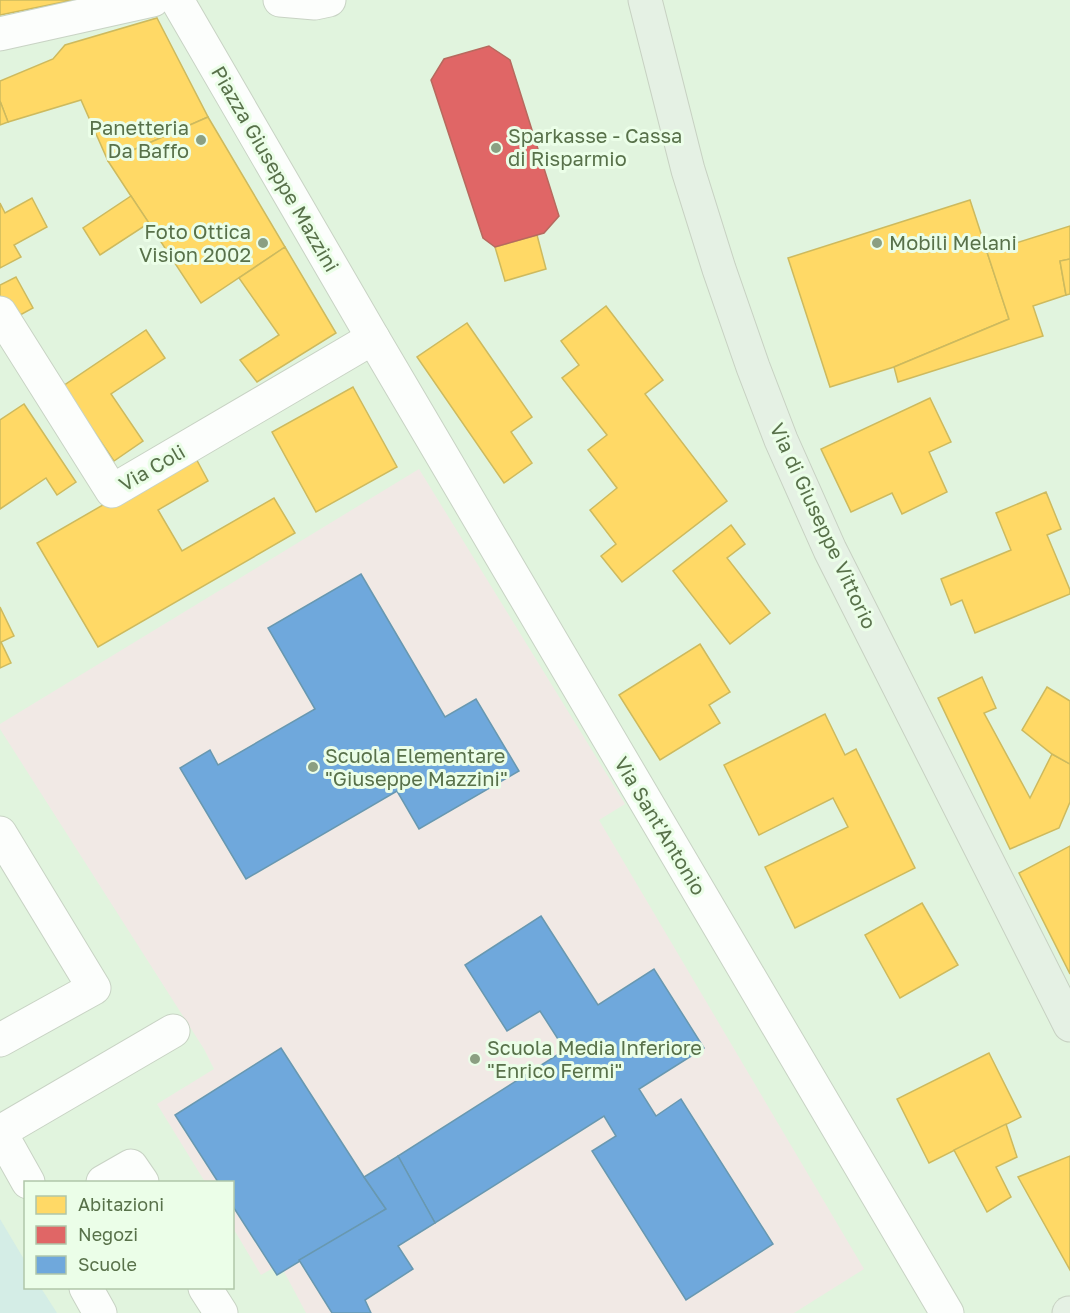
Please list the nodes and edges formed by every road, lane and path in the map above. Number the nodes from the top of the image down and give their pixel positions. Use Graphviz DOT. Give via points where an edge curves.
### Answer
graph roads {
  1 [pos="153,0"];
  2 [pos="177,0"];
  3 [pos="280,0"];
  4 [pos="329,0"];
  5 [pos="645,0"];
  6 [pos="0,34"];
  7 [pos="0,313"];
  8 [pos="373,338"];
  9 [pos="0,833"];
  10 [pos="1070,1025"];
  11 [pos="173,1030"];
  12 [pos="0,1040"];
  13 [pos="0,1132"];
  14 [pos="27,1181"];
  15 [pos="105,1181"];
  16 [pos="141,1181"];
  17 [pos="87,1289"];
  18 [pos="206,1289"];
  19 [pos="100,1313"];
  20 [pos="221,1313"];
  21 [pos="947,1313"];
  1 -- 6 [label="street"];
  2 -- 8 [label="street, Piazza Giuseppe Mazzini"];
  3 -- 4 [label="street"];
  5 -- 10 [label="main road, Via di Giuseppe Vittorio" via="719,269 781,440 830,550"];
  7 -- 8 [label="street, Via Coli" via="112,491"];
  8 -- 21 [label="street, Via Sant'Antonio"];
  9 -- 12 [label="street" via="94,988"];
  11 -- 13 [label="street"];
  13 -- 14 [label="street"];
  15 -- 16 [label="street" via="131,1166"];
  17 -- 19 [label="street"];
  18 -- 20 [label="street"];
}
